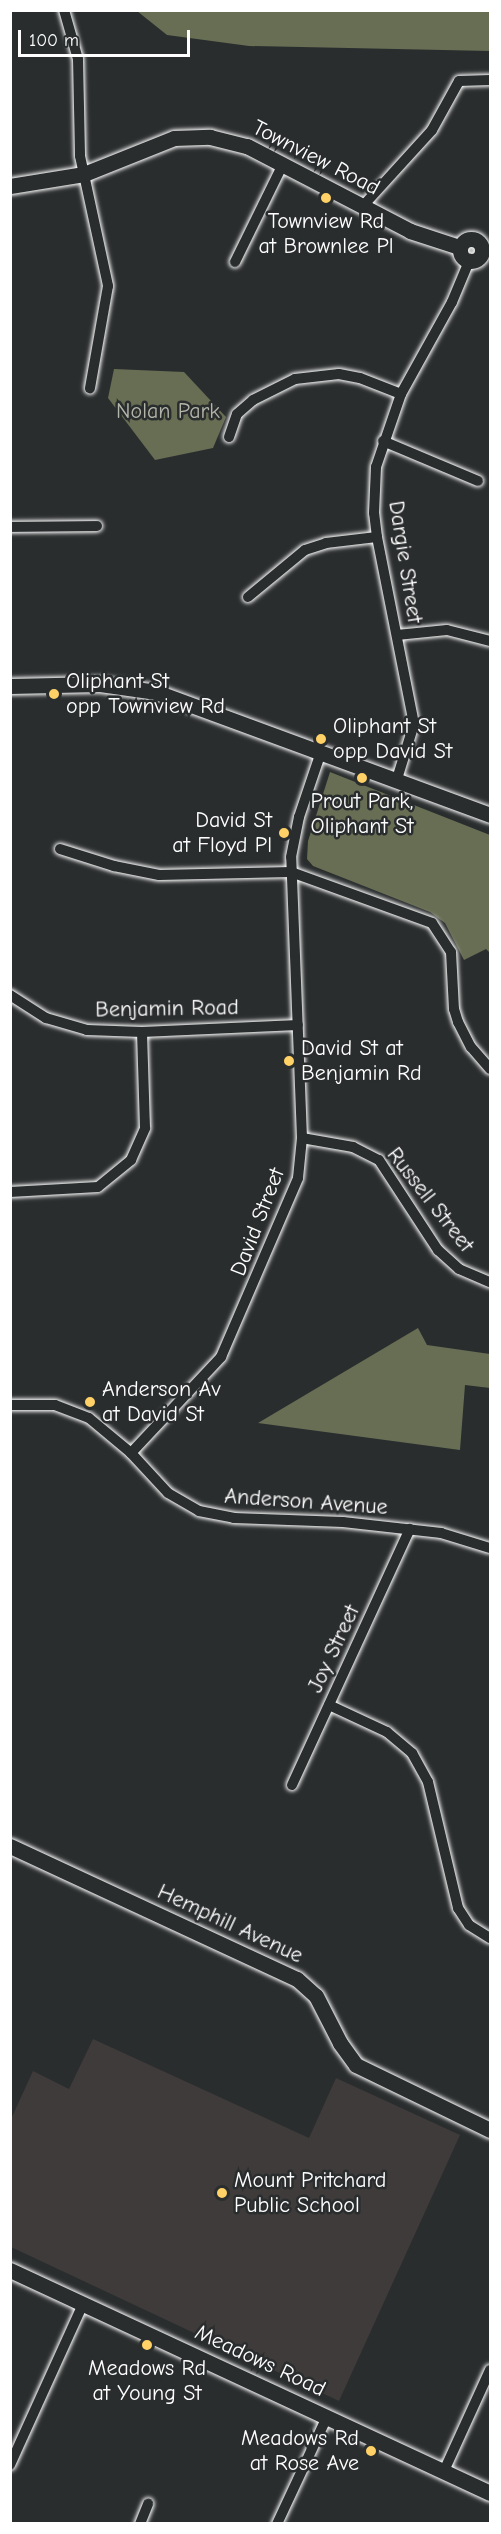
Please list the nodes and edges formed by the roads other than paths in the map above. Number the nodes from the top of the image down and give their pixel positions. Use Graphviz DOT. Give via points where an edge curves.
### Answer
graph roads {
  1 [pos="64,10"];
  2 [pos="490,80"];
  3 [pos="283,164"];
  4 [pos="84,174"];
  5 [pos="10,186"];
  6 [pos="362,207"];
  7 [pos="476,252"];
  8 [pos="236,262"];
  9 [pos="90,388"];
  10 [pos="401,394"];
  11 [pos="229,436"];
  12 [pos="383,441"];
  13 [pos="478,481"];
  14 [pos="97,526"];
  15 [pos="10,527"];
  16 [pos="377,537"];
  17 [pos="248,597"];
  18 [pos="397,635"];
  19 [pos="490,641"];
  20 [pos="10,686"];
  21 [pos="321,752"];
  22 [pos="397,780"];
  23 [pos="490,815"];
  24 [pos="60,849"];
  25 [pos="291,872"];
  26 [pos="10,995"];
  27 [pos="298,1024"];
  28 [pos="142,1032"];
  29 [pos="490,1069"];
  30 [pos="302,1138"];
  31 [pos="10,1192"];
  32 [pos="490,1282"];
  33 [pos="10,1405"];
  34 [pos="131,1453"];
  35 [pos="410,1529"];
  36 [pos="490,1548"];
  37 [pos="329,1706"];
  38 [pos="292,1785"];
  39 [pos="10,1846"];
  40 [pos="490,1938"];
  41 [pos="490,2130"];
  42 [pos="10,2270"];
  43 [pos="83,2304"];
  44 [pos="490,2370"];
  45 [pos="327,2417"];
  46 [pos="16,2440"];
  47 [pos="10,2465"];
  48 [pos="444,2471"];
  49 [pos="490,2493"];
  50 [pos="148,2504"];
  51 [pos="140,2523"];
  52 [pos="277,2523"];
  1 -- 4 [label="street" via="78,59"];
  2 -- 6 [label="street" via="459,81 436,123"];
  3 -- 4 [label="street, Townview Road" via="227,139 195,136 157,143"];
  3 -- 6 [label="street, Townview Road"];
  3 -- 8 [label="street"];
  4 -- 5 [label="street, Townview Road"];
  4 -- 9 [label="street" via="108,286"];
  6 -- 7 [label="street, Townview Road" via="410,231"];
  7 -- 10 [label="street, Dargie Street"];
  10 -- 11 [label="street" via="360,378 339,375 295,379 253,400 237,414"];
  10 -- 12 [label="street, Dargie Street"];
  12 -- 13 [label="street"];
  12 -- 16 [label="street, Dargie Street" via="374,492"];
  14 -- 15 [label="street"];
  16 -- 17 [label="street" via="326,543 305,550"];
  16 -- 18 [label="street, Dargie Street"];
  18 -- 19 [label="street" via="447,630"];
  18 -- 22 [label="street, Dargie Street" via="414,724"];
  20 -- 21 [label="street" via="100,684 148,690"];
  21 -- 22 [label="street"];
  21 -- 25 [label="street, David Street" via="296,829"];
  22 -- 23 [label="street"];
  24 -- 25 [label="street" via="114,866 159,874"];
  25 -- 27 [label="street, David Street"];
  25 -- 29 [label="street" via="432,923 451,952 458,1022 471,1047"];
  26 -- 28 [label="street, Benjamin Road" via="65,1025"];
  27 -- 28 [label="street, Benjamin Road"];
  27 -- 30 [label="street, David Street"];
  28 -- 31 [label="street" via="145,1128 131,1160 98,1187"];
  30 -- 32 [label="street, Russell Street" via="353,1147 379,1160 438,1250 459,1269"];
  30 -- 34 [label="street, David Street" via="292,1197 229,1343 201,1382"];
  33 -- 34 [label="street, Anderson Avenue" via="73,1410 105,1429"];
  34 -- 35 [label="street, Anderson Avenue" via="168,1493 216,1516"];
  35 -- 36 [label="street, Anderson Avenue" via="441,1533"];
  35 -- 37 [label="street, Joy Street"];
  37 -- 38 [label="street, Joy Street"];
  37 -- 40 [label="street" via="387,1732 412,1753 428,1782 458,1908 469,1925"];
  39 -- 41 [label="street, Hemphill Avenue" via="297,1979 316,1996 356,2065"];
  42 -- 43 [label="street, Meadows Road"];
  43 -- 45 [label="street, Meadows Road"];
  43 -- 46 [label="street"];
  44 -- 48 [label="street"];
  45 -- 48 [label="street, Meadows Road"];
  45 -- 52 [label="street"];
  46 -- 47 [label="street"];
  48 -- 49 [label="street, Meadows Road"];
  50 -- 51 [label="street"];
}
